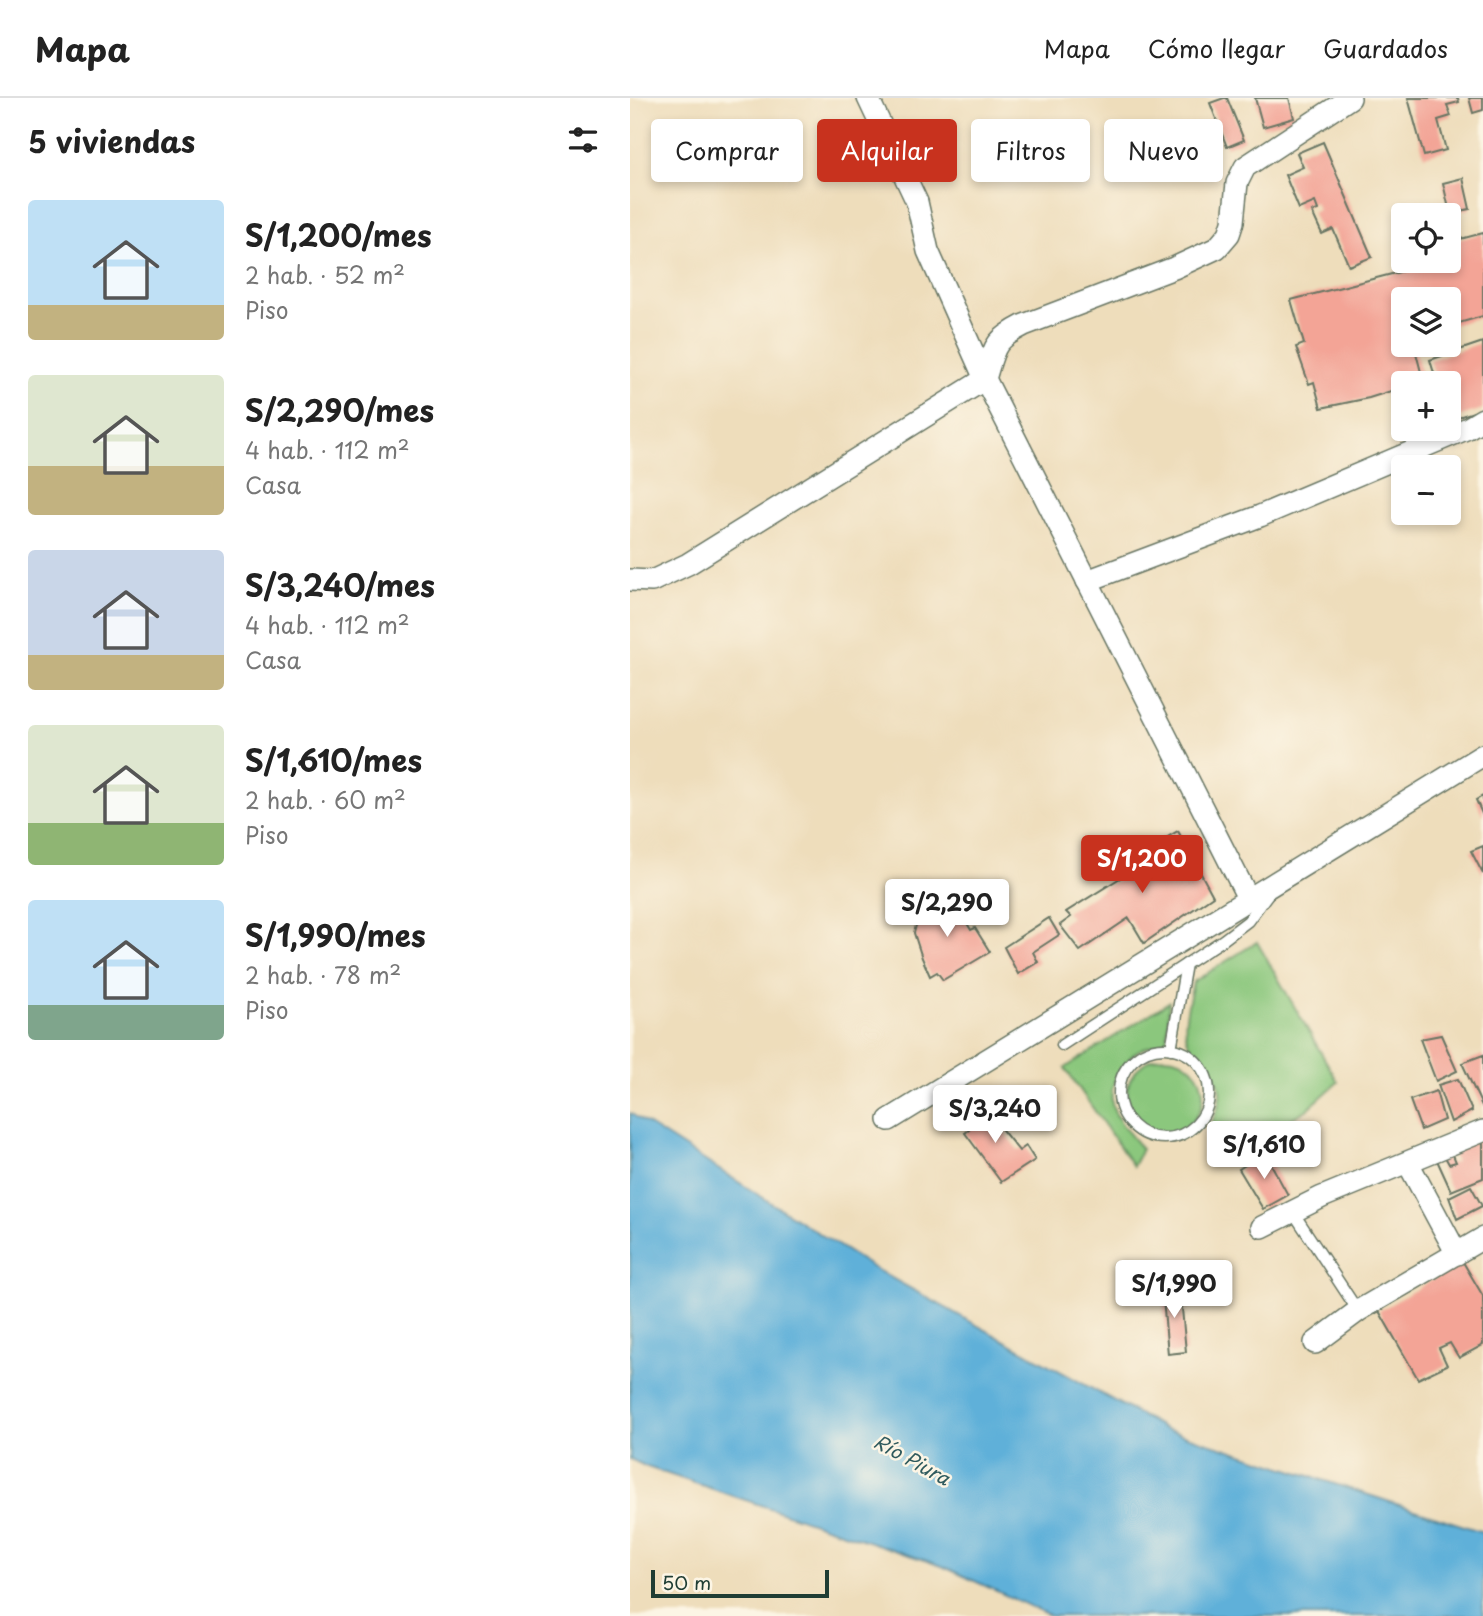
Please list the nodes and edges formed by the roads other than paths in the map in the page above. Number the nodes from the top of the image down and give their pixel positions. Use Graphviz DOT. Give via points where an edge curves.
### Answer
graph roads {
  1 [pos="868,98"];
  2 [pos="1350,98"];
  3 [pos="985,379"];
  4 [pos="1483,419"];
  5 [pos="630,580"];
  6 [pos="1087,581"];
  7 [pos="1483,755"];
  8 [pos="1278,881"];
  9 [pos="1248,898"];
  10 [pos="1186,964"];
  11 [pos="1062,1045"];
  12 [pos="1171,1049"];
  13 [pos="889,1119"];
  14 [pos="1483,1131"];
  15 [pos="1408,1163"];
  16 [pos="1293,1212"];
  17 [pos="1262,1227"];
  18 [pos="1483,1238"];
  19 [pos="1457,1254"];
  20 [pos="1358,1311"];
  21 [pos="1315,1343"];
  1 -- 3 [label="street" via="917,202 928,251"];
  2 -- 3 [label="street" via="1245,167 1237,183 1233,222 1217,248 1003,336"];
  3 -- 5 [label="street" via="688,564 652,581"];
  3 -- 6 [label="street"];
  4 -- 6 [label="street" via="1260,516"];
  6 -- 9 [label="street"];
  7 -- 8 [label="street"];
  8 -- 9 [label="street"];
  8 -- 10 [label="lane" via="1248,921"];
  9 -- 13 [label="street"];
  10 -- 11 [label="lane"];
  10 -- 12 [label="lane"];
  12 -- 12 [label="lane" via="1148,1050 1134,1058 1119,1084 1123,1115 1138,1130 1158,1139 1186,1133 1198,1124 1209,1097 1203,1069 1192,1057"];
  14 -- 15 [label="street"];
  15 -- 16 [label="street"];
  15 -- 19 [label="street"];
  16 -- 17 [label="street"];
  16 -- 20 [label="lane"];
  18 -- 19 [label="street"];
  19 -- 20 [label="street"];
  20 -- 21 [label="street"];
}
